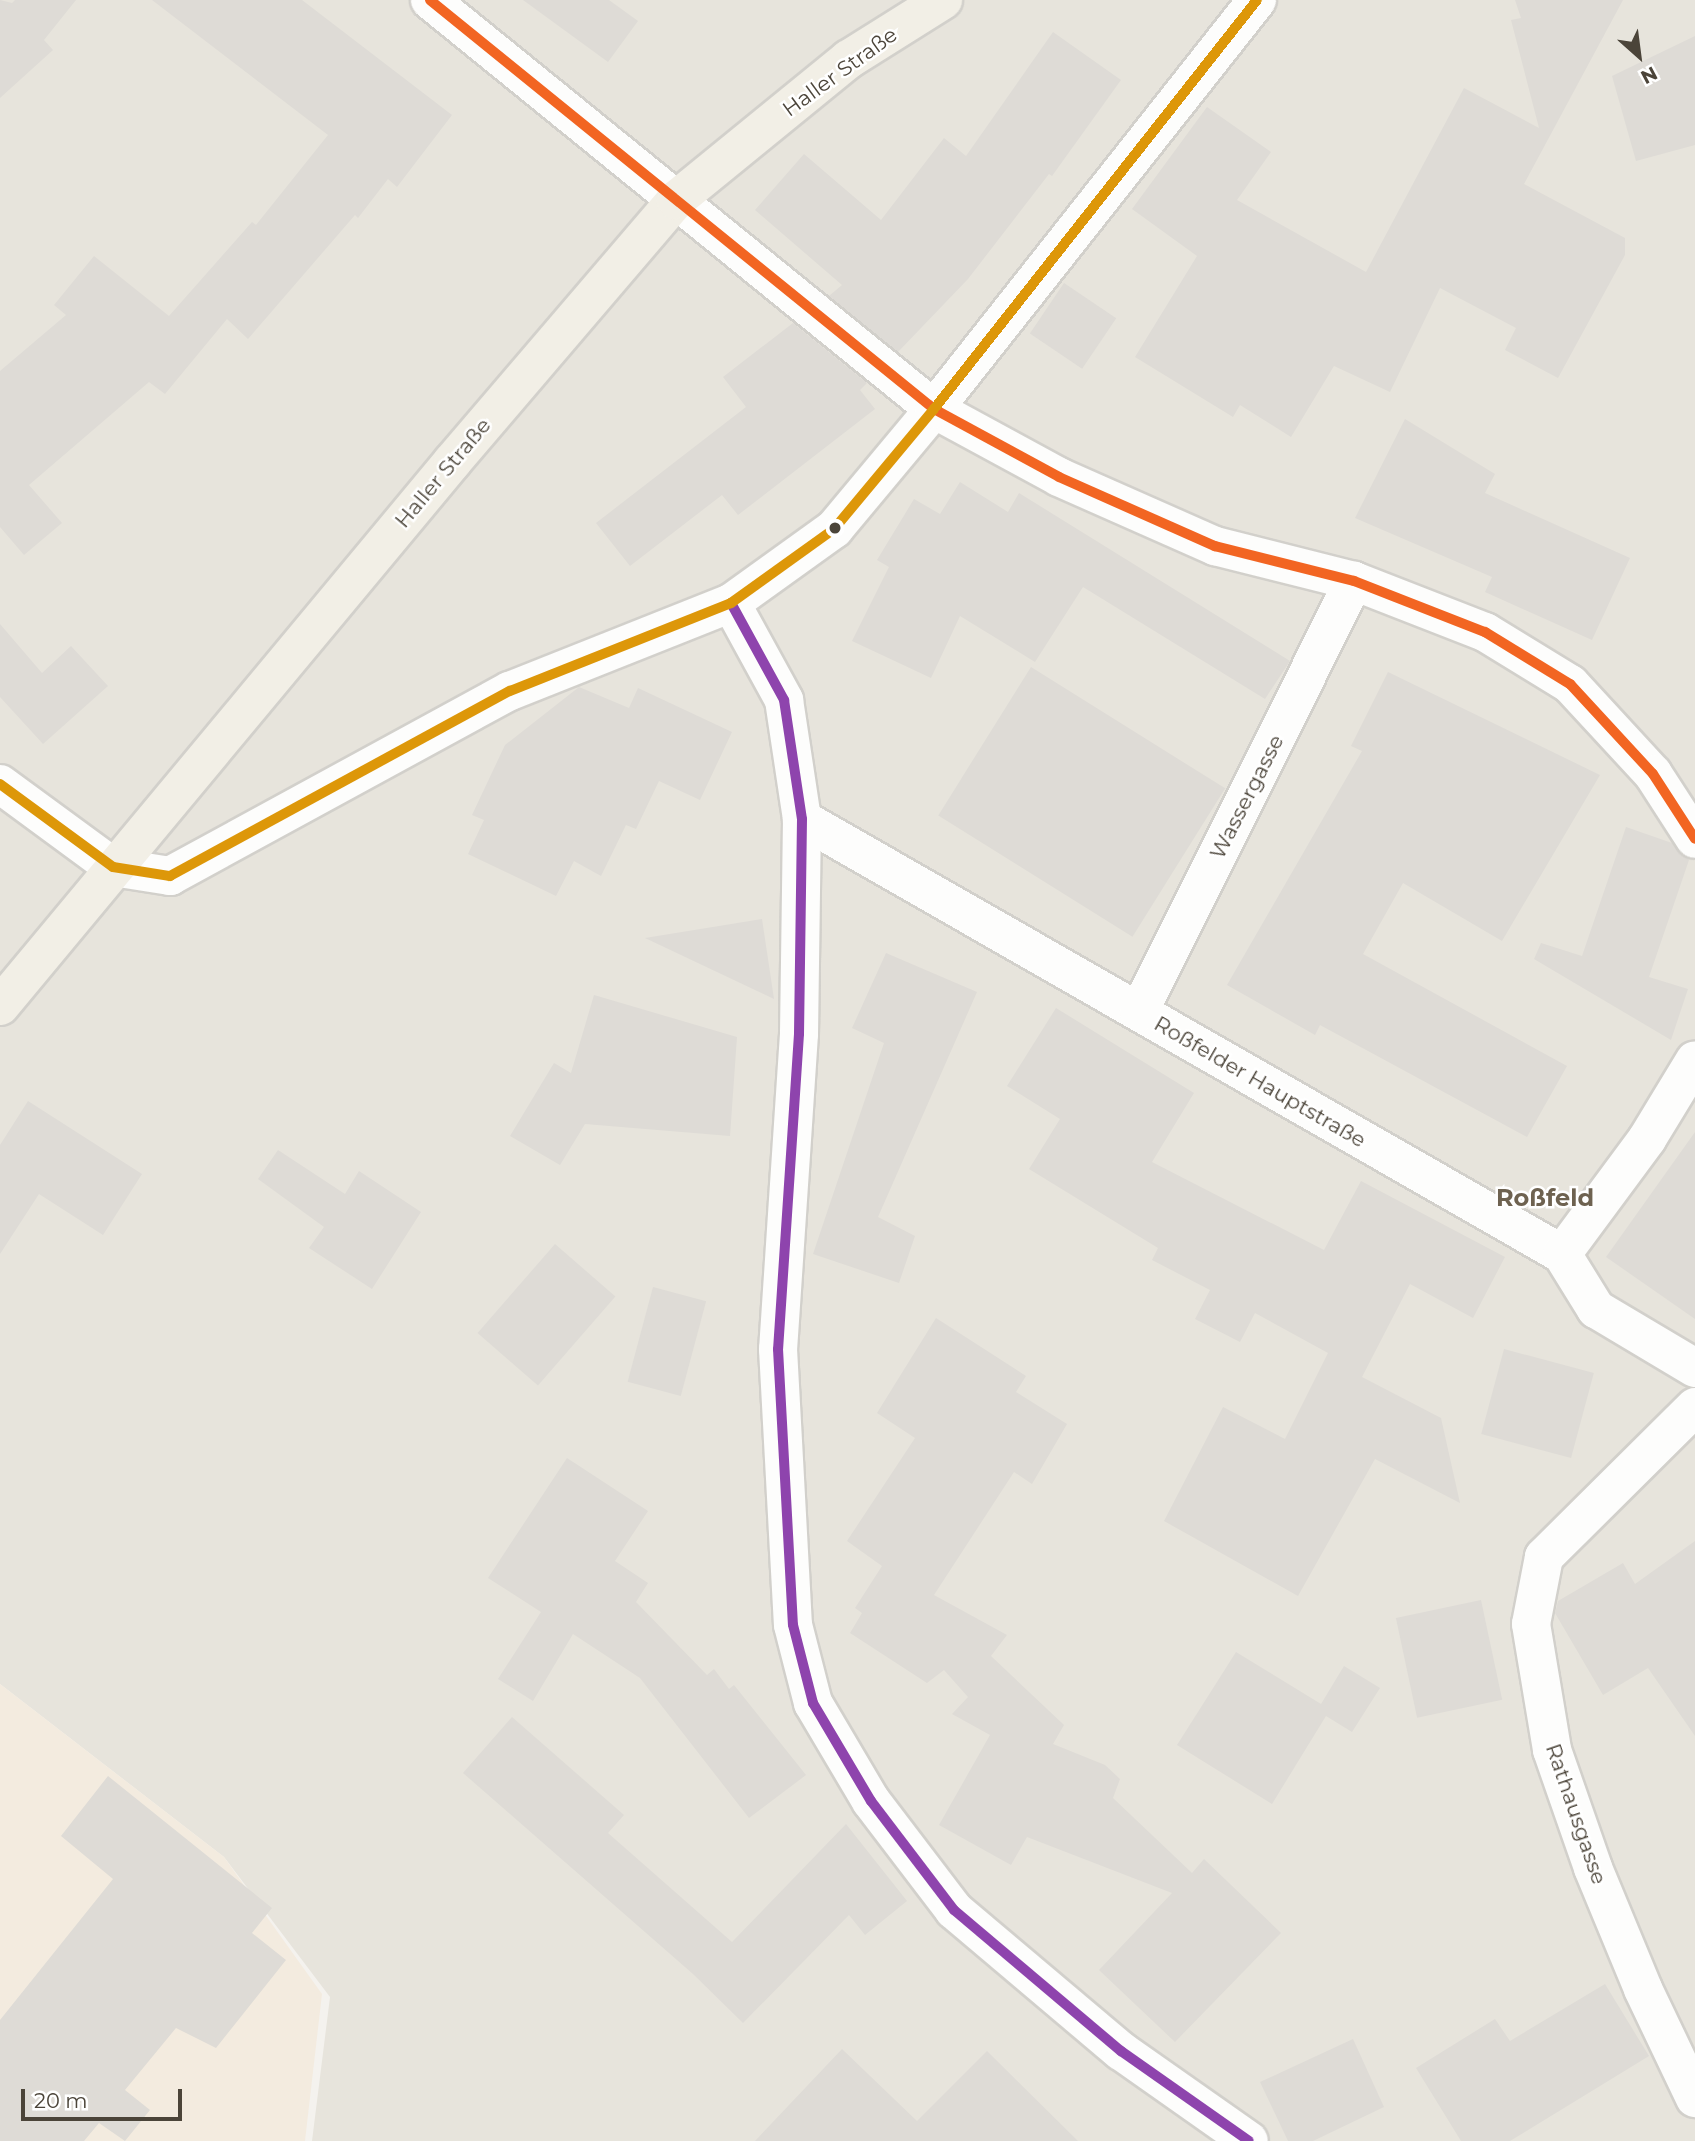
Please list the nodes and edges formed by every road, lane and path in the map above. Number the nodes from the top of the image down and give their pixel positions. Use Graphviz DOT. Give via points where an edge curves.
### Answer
graph roads {
  1 [pos="430,0"];
  2 [pos="943,0"];
  3 [pos="1257,0"];
  4 [pos="676,200"];
  5 [pos="934,409"];
  6 [pos="1354,581"];
  7 [pos="732,603"];
  8 [pos="0,784"];
  9 [pos="802,819"];
  10 [pos="1695,839"];
  11 [pos="113,867"];
  12 [pos="0,1006"];
  13 [pos="1139,1013"];
  14 [pos="1695,1059"];
  15 [pos="1562,1254"];
  16 [pos="1695,1368"];
  17 [pos="1695,1407"];
  18 [pos="1695,2098"];
  19 [pos="1249,2141"];
  1 -- 4 [label="street"];
  2 -- 4 [label="main road, Haller Straße" via="849,60"];
  3 -- 5 [label="street"];
  4 -- 5 [label="street"];
  4 -- 11 [label="main road, Haller Straße"];
  5 -- 6 [label="street" via="1059,477 1215,546"];
  5 -- 7 [label="street" via="834,529"];
  6 -- 10 [label="street" via="1485,632 1570,684 1653,774"];
  6 -- 13 [label="street, Wassergasse"];
  7 -- 9 [label="street" via="784,700"];
  7 -- 11 [label="street" via="510,691 170,876"];
  8 -- 11 [label="street"];
  9 -- 13 [label="street, Roßfelder Hauptstraße"];
  9 -- 19 [label="street" via="799,1034 778,1349 793,1625 813,1703 871,1801 954,1910 1121,2051"];
  11 -- 12 [label="main road, Haller Straße"];
  13 -- 15 [label="street, Roßfelder Hauptstraße"];
  14 -- 15 [label="street" via="1647,1139"];
  15 -- 16 [label="street, Roßfelder Hauptstraße" via="1596,1309"];
  17 -- 18 [label="street, Rathausgasse" via="1544,1557 1531,1624 1552,1750 1593,1868"];
}
